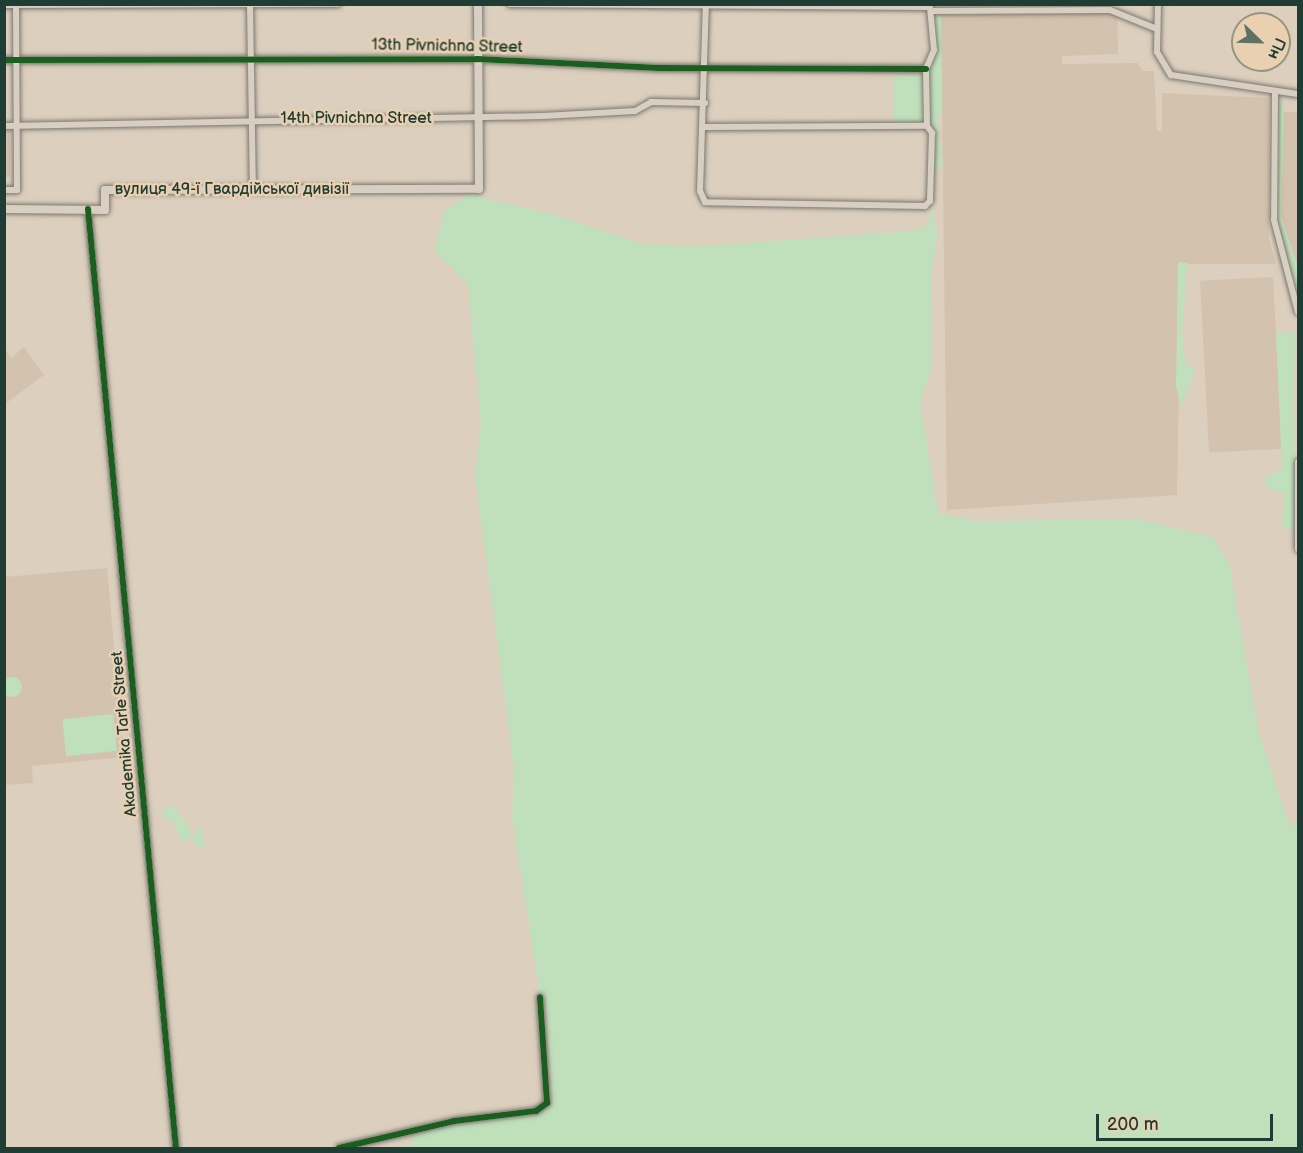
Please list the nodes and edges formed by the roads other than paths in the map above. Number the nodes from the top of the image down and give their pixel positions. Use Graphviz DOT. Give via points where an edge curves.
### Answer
graph roads {
  1 [pos="338,4"];
  2 [pos="478,4"];
  3 [pos="510,4"];
  4 [pos="1158,4"];
  5 [pos="4,5"];
  6 [pos="16,5"];
  7 [pos="250,5"];
  8 [pos="706,5"];
  9 [pos="930,8"];
  10 [pos="1157,29"];
  11 [pos="477,59"];
  12 [pos="4,60"];
  13 [pos="17,60"];
  14 [pos="249,60"];
  15 [pos="705,68"];
  16 [pos="926,69"];
  17 [pos="1275,91"];
  18 [pos="1299,94"];
  19 [pos="705,103"];
  20 [pos="477,118"];
  21 [pos="251,120"];
  22 [pos="4,126"];
  23 [pos="17,126"];
  24 [pos="704,127"];
  25 [pos="928,127"];
  26 [pos="253,189"];
  27 [pos="4,190"];
  28 [pos="4,209"];
  29 [pos="88,209"];
  30 [pos="1299,312"];
  31 [pos="1299,462"];
  32 [pos="1299,549"];
  33 [pos="540,997"];
  34 [pos="176,1149"];
  35 [pos="339,1149"];
  1 -- 7 [label="street"];
  2 -- 11 [label="street"];
  3 -- 8 [label="street"];
  4 -- 10 [label="street"];
  5 -- 6 [label="street"];
  6 -- 7 [label="street"];
  6 -- 13 [label="street"];
  7 -- 14 [label="street"];
  8 -- 9 [label="street"];
  8 -- 15 [label="street"];
  9 -- 10 [label="street" via="1110,10"];
  9 -- 16 [label="street" via="934,50"];
  10 -- 17 [label="street" via="1159,61 1172,75"];
  11 -- 14 [label="street, 13th Pivnichna Street"];
  11 -- 15 [label="street, 13th Pivnichna Street"];
  11 -- 20 [label="street"];
  12 -- 13 [label="street, 13th Pivnichna Street"];
  13 -- 14 [label="street, 13th Pivnichna Street"];
  13 -- 23 [label="street"];
  14 -- 21 [label="street"];
  15 -- 16 [label="street, 13th Pivnichna Street"];
  15 -- 19 [label="street"];
  16 -- 25 [label="street"];
  17 -- 18 [label="street"];
  17 -- 30 [label="street" via="1274,220"];
  19 -- 20 [label="street, 14th Pivnichna Street" via="651,102 635,111"];
  19 -- 24 [label="street"];
  20 -- 21 [label="street, 14th Pivnichna Street"];
  20 -- 26 [label="street, вулиця 49-ї Гвардійської дивізії" via="479,189"];
  21 -- 23 [label="street, 14th Pivnichna Street"];
  21 -- 26 [label="street"];
  22 -- 23 [label="street, 14th Pivnichna Street"];
  23 -- 27 [label="street" via="17,190"];
  24 -- 25 [label="street"];
  24 -- 25 [label="street" via="700,191 708,204 929,203"];
  26 -- 29 [label="street, вулиця 49-ї Гвардійської дивізії" via="105,190 105,210"];
  28 -- 29 [label="street"];
  29 -- 34 [label="street, Akademika Tarle Street"];
  31 -- 32 [label="street"];
  33 -- 35 [label="street" via="547,1103 536,1111 454,1121"];
}
